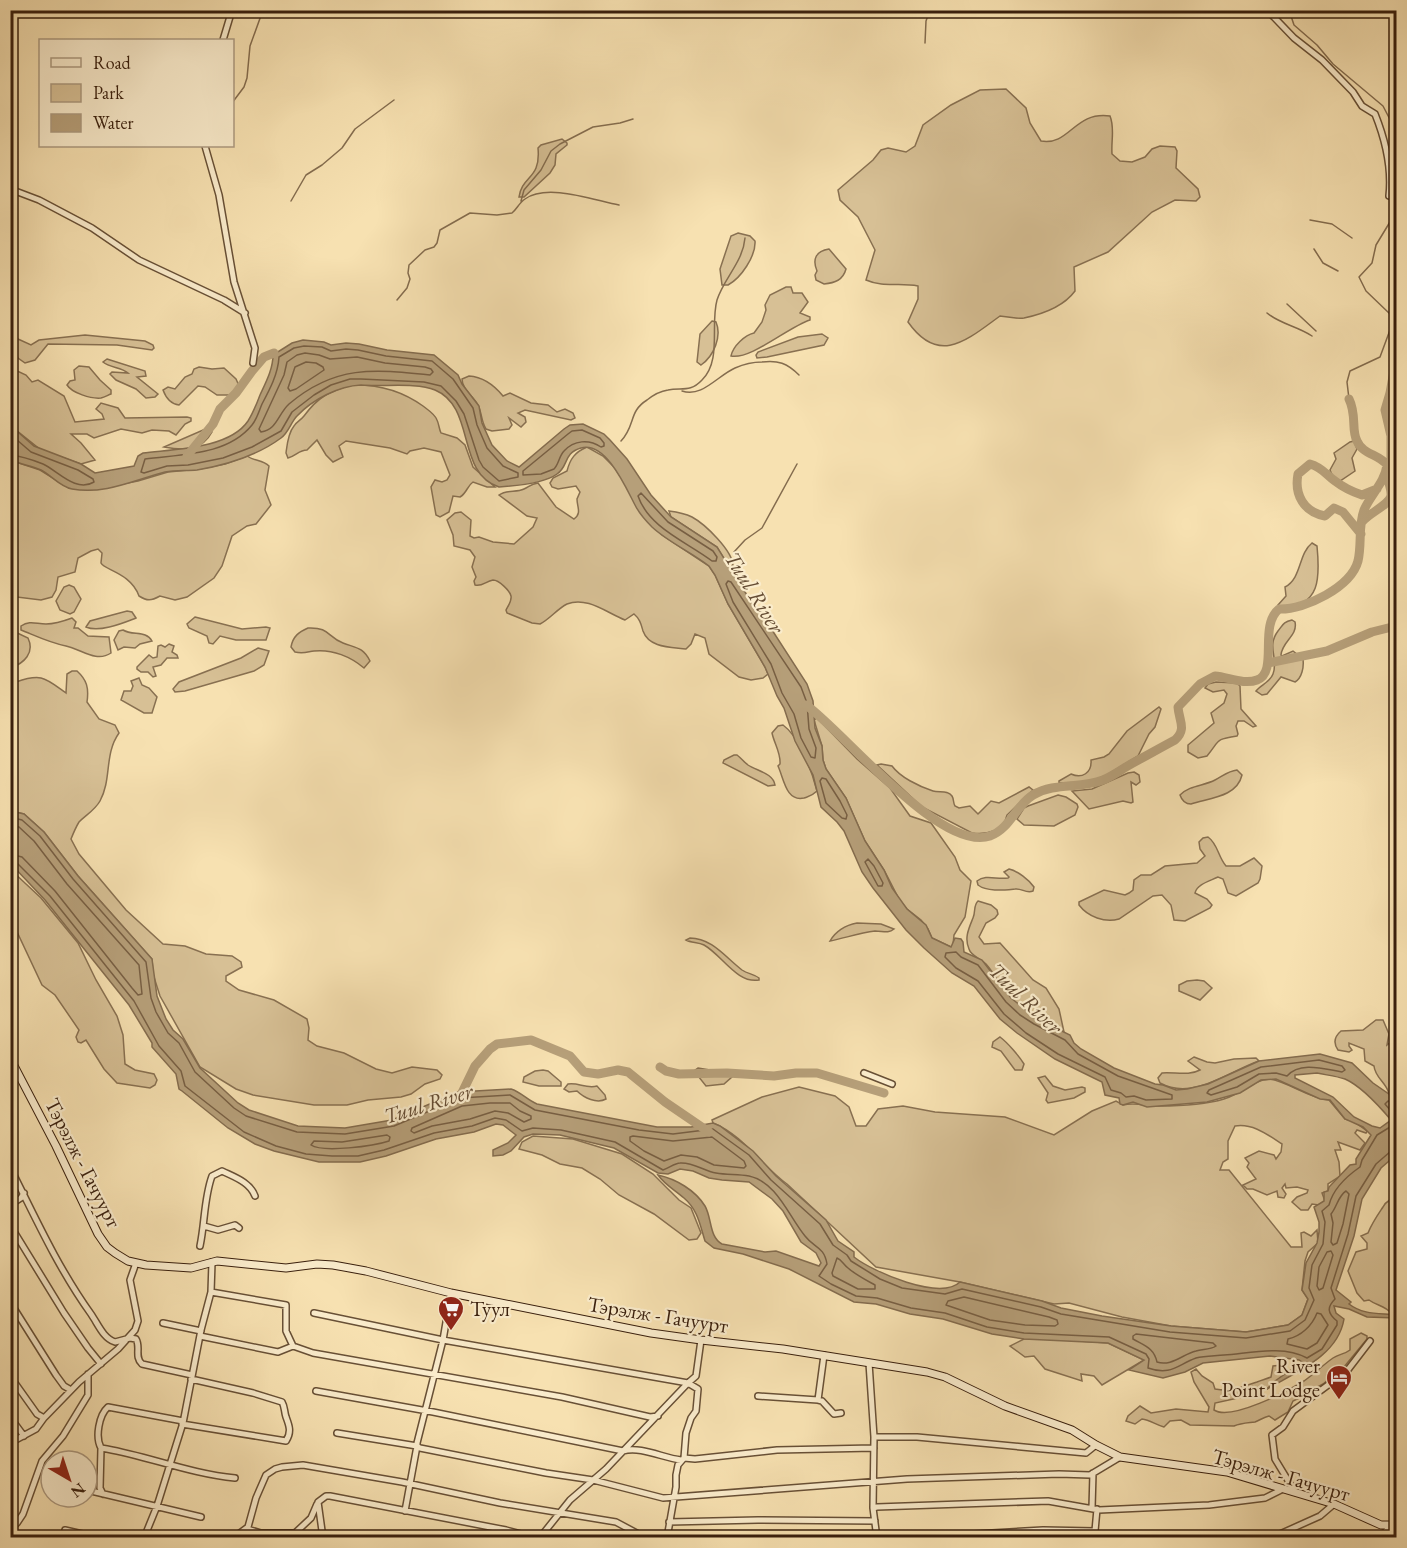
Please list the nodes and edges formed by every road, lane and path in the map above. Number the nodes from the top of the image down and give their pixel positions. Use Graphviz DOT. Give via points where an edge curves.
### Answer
graph roads {
  1 [pos="232,10"];
  2 [pos="1266,10"];
  3 [pos="223,39"];
  4 [pos="205,147"];
  5 [pos="10,189"];
  6 [pos="1389,196"];
  7 [pos="245,313"];
  8 [pos="253,363"];
  9 [pos="10,1058"];
  10 [pos="864,1073"];
  11 [pos="892,1084"];
  12 [pos="10,1167"];
  13 [pos="24,1193"];
  14 [pos="255,1196"];
  15 [pos="10,1205"];
  16 [pos="10,1225"];
  17 [pos="204,1226"];
  18 [pos="239,1228"];
  19 [pos="200,1246"];
  20 [pos="212,1262"];
  21 [pos="136,1263"];
  22 [pos="211,1292"];
  23 [pos="451,1293"];
  24 [pos="10,1302"];
  25 [pos="314,1313"];
  26 [pos="163,1323"];
  27 [pos="200,1334"];
  28 [pos="127,1340"];
  29 [pos="443,1340"];
  30 [pos="701,1340"];
  31 [pos="1370,1341"];
  32 [pos="293,1346"];
  33 [pos="824,1355"];
  34 [pos="869,1363"];
  35 [pos="101,1364"];
  36 [pos="88,1374"];
  37 [pos="433,1375"];
  38 [pos="10,1376"];
  39 [pos="192,1377"];
  40 [pos="688,1383"];
  41 [pos="71,1390"];
  42 [pos="316,1391"];
  43 [pos="758,1396"];
  44 [pos="818,1400"];
  45 [pos="423,1412"];
  46 [pos="842,1413"];
  47 [pos="658,1416"];
  48 [pos="10,1417"];
  49 [pos="44,1418"];
  50 [pos="183,1423"];
  51 [pos="337,1433"];
  52 [pos="874,1437"];
  53 [pos="21,1438"];
  54 [pos="10,1442"];
  55 [pos="1096,1445"];
  56 [pos="417,1446"];
  57 [pos="101,1448"];
  58 [pos="874,1448"];
  59 [pos="623,1451"];
  60 [pos="1120,1457"];
  61 [pos="683,1459"];
  62 [pos="170,1464"];
  63 [pos="1093,1473"];
  64 [pos="235,1478"];
  65 [pos="594,1480"];
  66 [pos="873,1483"];
  67 [pos="411,1484"];
  68 [pos="1283,1489"];
  69 [pos="1295,1492"];
  70 [pos="99,1493"];
  71 [pos="103,1494"];
  72 [pos="673,1497"];
  73 [pos="318,1502"];
  74 [pos="1334,1504"];
  75 [pos="157,1506"];
  76 [pos="873,1508"];
  77 [pos="1094,1509"];
  78 [pos="405,1511"];
  79 [pos="562,1512"];
  80 [pos="201,1517"];
  81 [pos="875,1521"];
  82 [pos="669,1522"];
  83 [pos="17,1523"];
  84 [pos="1394,1523"];
  85 [pos="247,1529"];
  86 [pos="65,1530"];
  87 [pos="1096,1534"];
  88 [pos="538,1537"];
  89 [pos="100,1538"];
  90 [pos="144,1538"];
  91 [pos="233,1538"];
  92 [pos="323,1538"];
  93 [pos="551,1538"];
  94 [pos="645,1538"];
  95 [pos="667,1538"];
  96 [pos="877,1538"];
  97 [pos="906,1538"];
  98 [pos="1271,1538"];
  99 [pos="1380,1538"];
  1 -- 3 [label="street"];
  2 -- 6 [label="street" via="1322,60 1362,106 1375,114 1390,165"];
  4 -- 7 [label="street" via="219,195 234,282"];
  5 -- 7 [label="street" via="39,200 92,228 139,260"];
  7 -- 8 [label="street" via="255,348"];
  9 -- 21 [label="main road, Тэрэлж - Гачуурт" via="100,1238 111,1250"];
  10 -- 11 [label="street"];
  12 -- 13 [label="street"];
  13 -- 15 [label="street"];
  13 -- 28 [label="street" via="66,1275 105,1335 115,1342"];
  14 -- 17 [label="street" via="244,1182 216,1172 206,1198"];
  16 -- 35 [label="street" via="64,1313"];
  17 -- 18 [label="street" via="218,1230 235,1225"];
  17 -- 19 [label="street"];
  20 -- 21 [label="main road, Тэрэлж - Гачуурт" via="187,1268"];
  20 -- 22 [label="street"];
  20 -- 23 [label="main road, Тэрэлж - Гачуурт" via="286,1268 333,1265"];
  21 -- 28 [label="street" via="130,1280 138,1321"];
  22 -- 27 [label="street"];
  22 -- 32 [label="street" via="286,1305 286,1331"];
  23 -- 29 [label="street"];
  23 -- 30 [label="main road, Тэрэлж - Гачуурт"];
  24 -- 41 [label="street" via="56,1375"];
  25 -- 29 [label="street"];
  26 -- 27 [label="street"];
  27 -- 32 [label="street" via="278,1352"];
  27 -- 39 [label="street"];
  28 -- 35 [label="street"];
  28 -- 39 [label="street" via="134,1338 138,1342 137,1356 142,1364"];
  29 -- 37 [label="street"];
  29 -- 40 [label="street"];
  30 -- 33 [label="main road, Тэрэлж - Гачуурт"];
  30 -- 40 [label="street" via="696,1376"];
  31 -- 69 [label="street" via="1347,1371 1293,1411 1283,1427 1272,1435 1275,1459"];
  32 -- 37 [label="street"];
  33 -- 34 [label="main road, Тэрэлж - Гачуурт"];
  33 -- 44 [label="street"];
  34 -- 52 [label="street"];
  34 -- 55 [label="main road, Тэрэлж - Гачуурт" via="945,1377 992,1401 1072,1430"];
  35 -- 36 [label="street"];
  36 -- 41 [label="street"];
  36 -- 83 [label="street" via="88,1395 42,1461"];
  37 -- 45 [label="street"];
  37 -- 47 [label="street"];
  38 -- 49 [label="street"];
  39 -- 50 [label="street"];
  39 -- 50 [label="street" via="282,1402 290,1422 289,1437 286,1441"];
  40 -- 47 [label="street"];
  40 -- 61 [label="street" via="698,1389"];
  41 -- 49 [label="street"];
  42 -- 45 [label="street"];
  43 -- 44 [label="street"];
  44 -- 46 [label="street" via="834,1414"];
  45 -- 56 [label="street"];
  45 -- 59 [label="street"];
  47 -- 59 [label="street"];
  48 -- 53 [label="street"];
  49 -- 53 [label="street" via="36,1429"];
  50 -- 57 [label="street" via="108,1407 99,1427"];
  50 -- 62 [label="street"];
  51 -- 56 [label="street"];
  52 -- 55 [label="street" via="917,1437 1086,1453"];
  52 -- 58 [label="street"];
  53 -- 54 [label="street"];
  55 -- 60 [label="main road, Тэрэлж - Гачуурт"];
  56 -- 65 [label="street"];
  56 -- 67 [label="street"];
  57 -- 62 [label="street"];
  57 -- 71 [label="street"];
  58 -- 61 [label="street" via="777,1450"];
  58 -- 66 [label="street"];
  59 -- 61 [label="street"];
  59 -- 65 [label="street"];
  60 -- 63 [label="street"];
  60 -- 68 [label="main road, Тэрэлж - Гачуурт" via="1227,1472"];
  61 -- 72 [label="street"];
  62 -- 64 [label="street"];
  62 -- 75 [label="street"];
  63 -- 66 [label="street"];
  63 -- 77 [label="street"];
  65 -- 72 [label="street" via="663,1498"];
  65 -- 79 [label="street"];
  66 -- 72 [label="street"];
  66 -- 76 [label="street"];
  67 -- 78 [label="street"];
  67 -- 79 [label="street"];
  67 -- 85 [label="street" via="303,1465 274,1468 266,1475"];
  68 -- 69 [label="main road, Тэрэлж - Гачуурт"];
  68 -- 77 [label="street" via="1265,1498 1209,1505"];
  69 -- 74 [label="main road, Тэрэлж - Гачуурт"];
  70 -- 71 [label="street"];
  71 -- 75 [label="street"];
  72 -- 82 [label="street"];
  73 -- 78 [label="street" via="330,1496"];
  73 -- 85 [label="street" via="311,1518 295,1533"];
  73 -- 92 [label="street"];
  74 -- 84 [label="main road, Тэрэлж - Гачуурт" via="1382,1525"];
  74 -- 98 [label="street" via="1320,1516"];
  75 -- 80 [label="street"];
  75 -- 90 [label="street"];
  76 -- 77 [label="street" via="1048,1501"];
  76 -- 81 [label="street"];
  77 -- 87 [label="street"];
  78 -- 88 [label="street"];
  79 -- 88 [label="street"];
  79 -- 94 [label="street" via="616,1522"];
  81 -- 82 [label="street"];
  81 -- 96 [label="street"];
  82 -- 95 [label="street"];
  84 -- 99 [label="street"];
  85 -- 91 [label="street"];
  86 -- 89 [label="street"];
  87 -- 97 [label="street" via="1043,1530"];
  88 -- 93 [label="street"];
}
